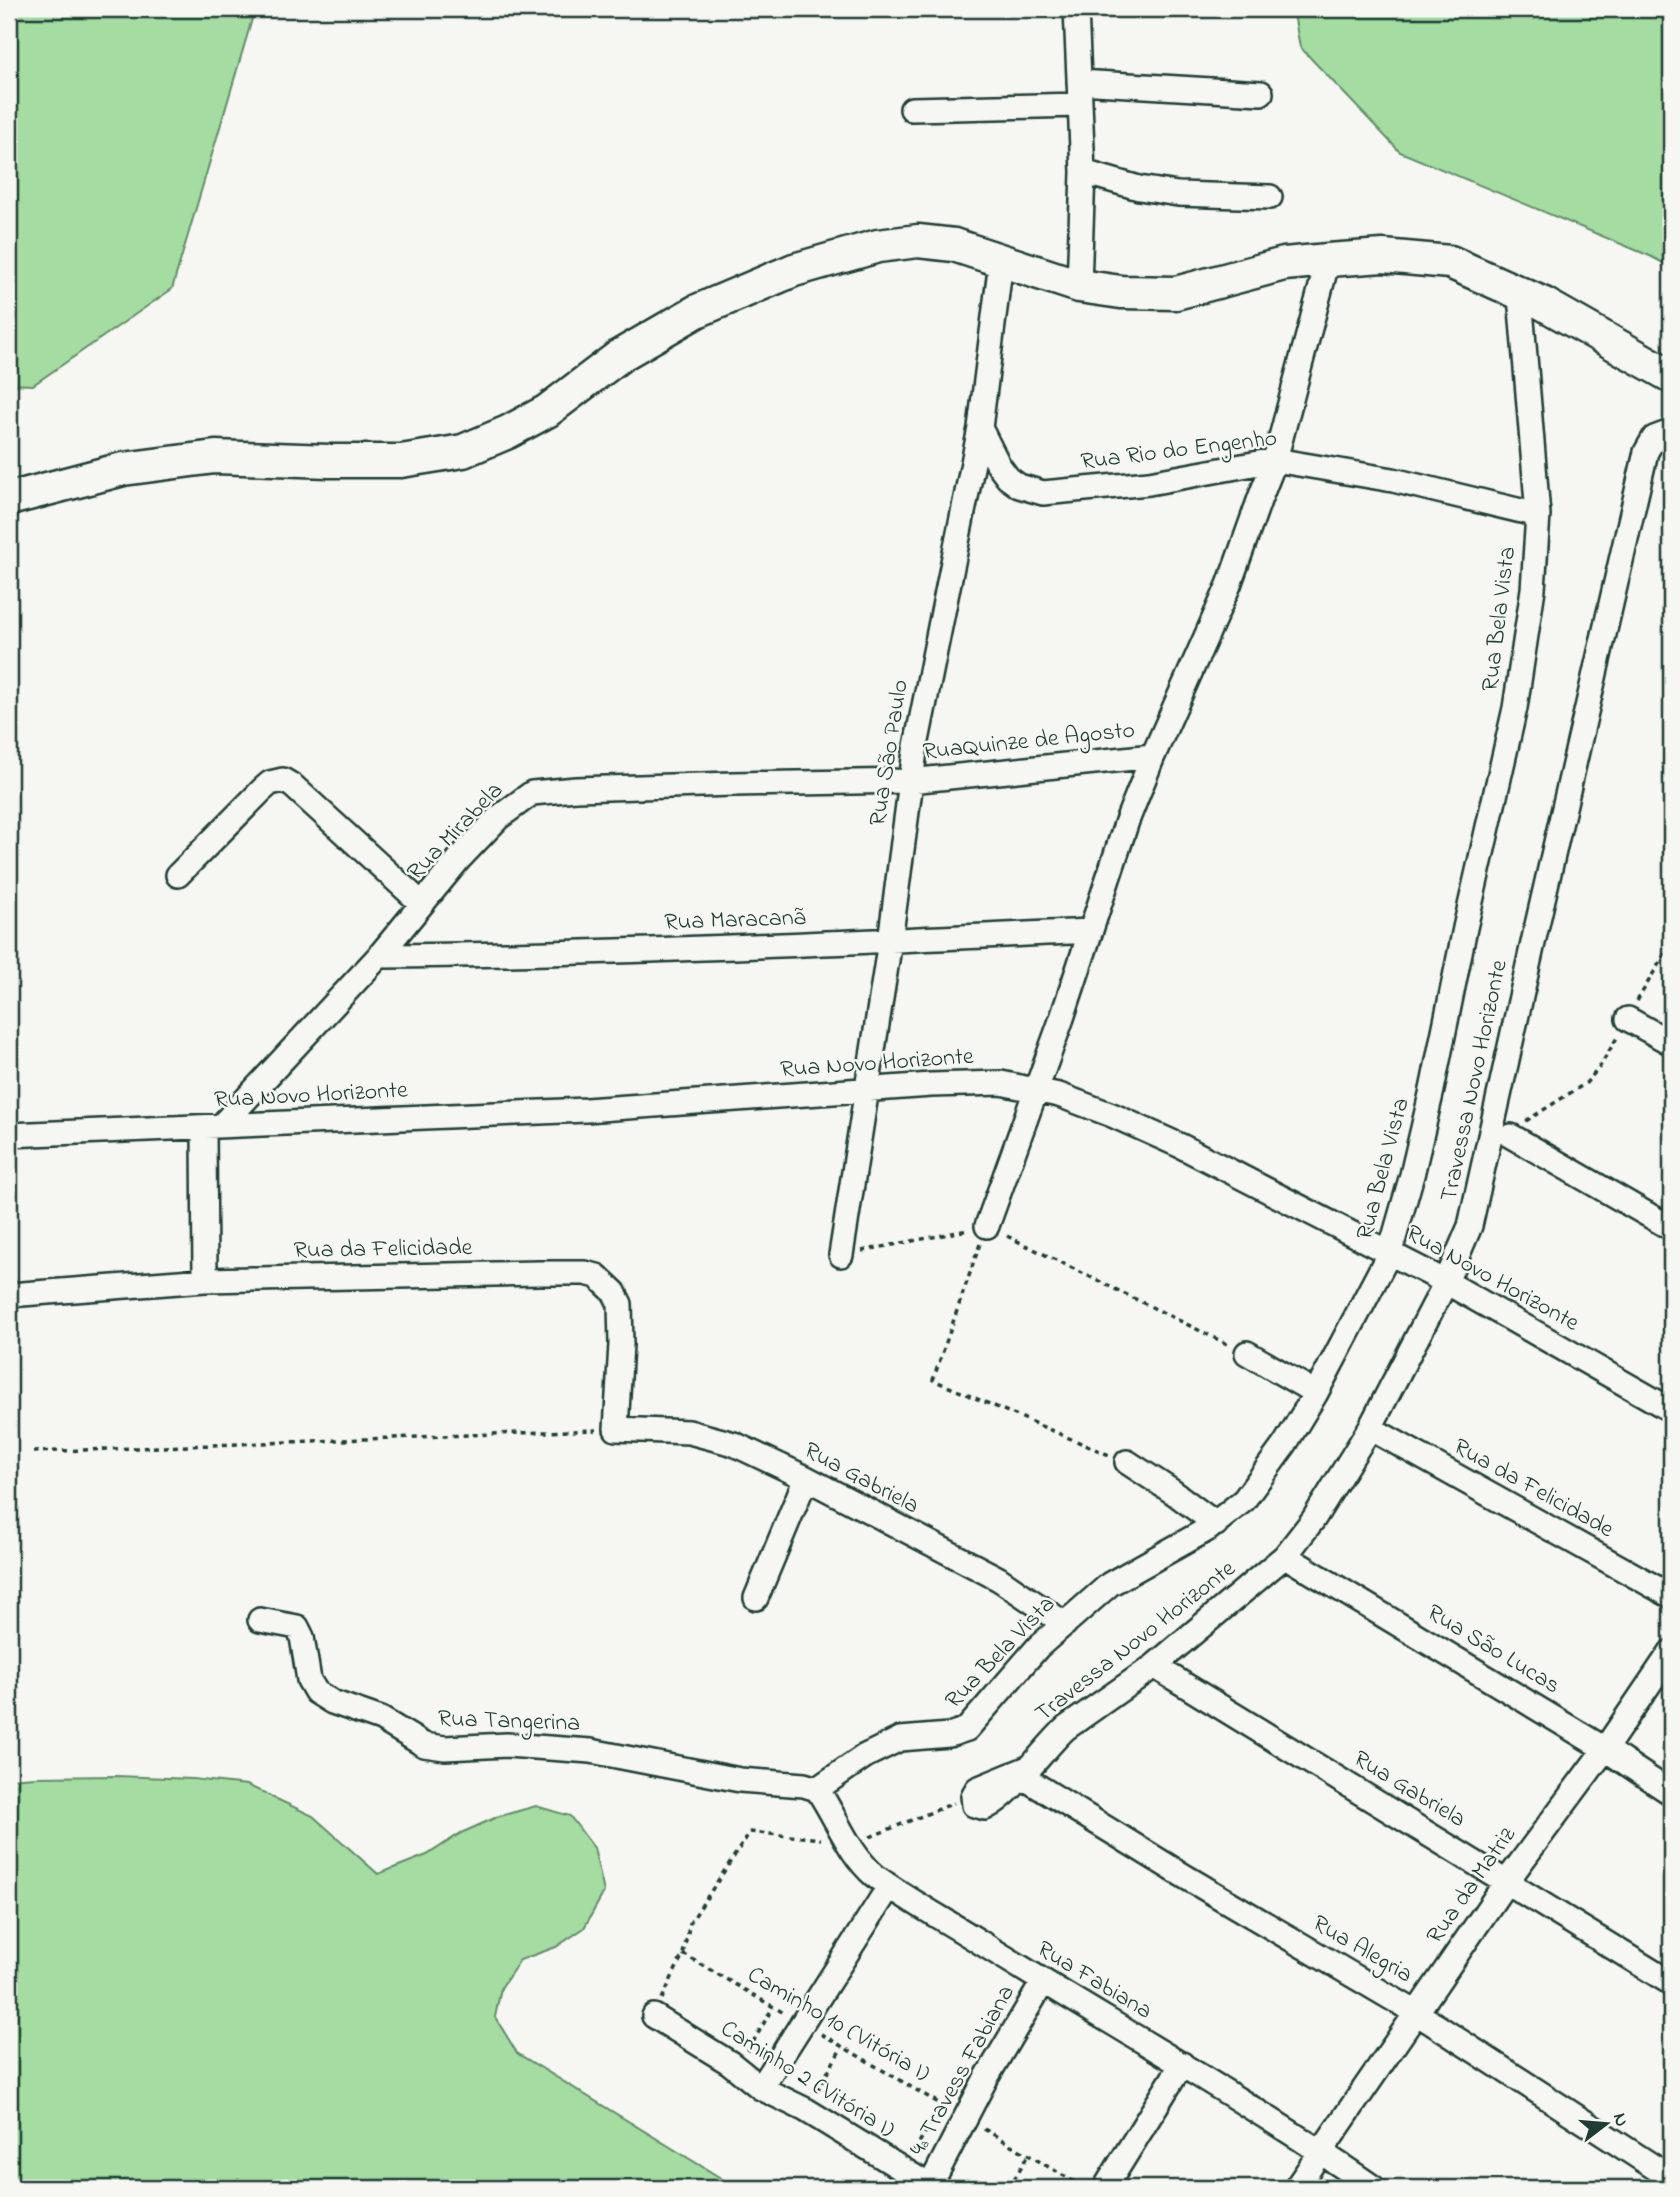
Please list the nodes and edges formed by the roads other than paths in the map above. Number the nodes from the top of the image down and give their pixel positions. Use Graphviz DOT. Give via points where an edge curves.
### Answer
graph roads {
  1 [pos="1076,9"];
  2 [pos="1261,93"];
  3 [pos="1079,94"];
  4 [pos="912,108"];
  5 [pos="1083,172"];
  6 [pos="1270,197"];
  7 [pos="1328,260"];
  8 [pos="1001,261"];
  9 [pos="1079,286"];
  10 [pos="1545,306"];
  11 [pos="1671,376"];
  12 [pos="980,428"];
  13 [pos="1670,432"];
  14 [pos="1275,460"];
  15 [pos="9,499"];
  16 [pos="1538,515"];
  17 [pos="1153,756"];
  18 [pos="910,781"];
  19 [pos="178,875"];
  20 [pos="422,904"];
  21 [pos="1091,931"];
  22 [pos="890,941"];
  23 [pos="379,956"];
  24 [pos="1628,1019"];
  25 [pos="1671,1043"];
  26 [pos="1036,1089"];
  27 [pos="865,1090"];
  28 [pos="213,1127"];
  29 [pos="9,1135"];
  30 [pos="1511,1136"];
  31 [pos="987,1226"];
  32 [pos="1671,1228"];
  33 [pos="1390,1252"];
  34 [pos="841,1255"];
  35 [pos="205,1280"];
  36 [pos="1446,1282"];
  37 [pos="9,1295"];
  38 [pos="1247,1353"];
  39 [pos="1316,1394"];
  40 [pos="1671,1410"];
  41 [pos="1370,1428"];
  42 [pos="616,1429"];
  43 [pos="1127,1462"];
  44 [pos="806,1478"];
  45 [pos="1216,1524"];
  46 [pos="1284,1556"];
  47 [pos="1671,1596"];
  48 [pos="756,1598"];
  49 [pos="260,1620"];
  50 [pos="1065,1624"];
  51 [pos="1671,1652"];
  52 [pos="1154,1666"];
  53 [pos="1605,1749"];
  54 [pos="1025,1772"];
  55 [pos="817,1789"];
  56 [pos="1671,1793"];
  57 [pos="973,1796"];
  58 [pos="1507,1881"];
  59 [pos="889,1886"];
  60 [pos="1043,1982"];
  61 [pos="1671,1983"];
  62 [pos="1415,2012"];
  63 [pos="653,2016"];
  64 [pos="1182,2064"];
  65 [pos="761,2088"];
  66 [pos="1321,2151"];
  67 [pos="1671,2178"];
  68 [pos="931,2187"];
  69 [pos="1105,2188"];
  70 [pos="1296,2188"];
  71 [pos="1374,2188"];
  1 -- 3 [label="street"];
  2 -- 3 [label="street"];
  3 -- 4 [label="street"];
  3 -- 5 [label="street"];
  5 -- 6 [label="street" via="1178,194"];
  5 -- 9 [label="street"];
  7 -- 9 [label="main road" via="1284,264 1176,293"];
  7 -- 10 [label="main road" via="1383,257 1450,262"];
  7 -- 14 [label="street"];
  8 -- 9 [label="main road"];
  8 -- 12 [label="street, Rua São Paulo"];
  8 -- 15 [label="main road" via="954,245 918,241 878,246 793,270 697,311 621,355 547,411 463,451 401,461 215,457 123,469"];
  10 -- 11 [label="main road"];
  10 -- 16 [label="street, Rua Bela Vista"];
  12 -- 14 [label="street, Rua Rio do Engenho" via="1008,478 1043,493 1149,483"];
  12 -- 18 [label="street, Rua São Paulo"];
  13 -- 36 [label="street, Travessa Novo Horizonte" via="1654,438 1646,452 1470,1226"];
  14 -- 16 [label="street, Rua Rio do Engenho" via="1393,480"];
  14 -- 17 [label="street" via="1229,585"];
  16 -- 33 [label="street, Rua Bela Vista" via="1533,589 1515,708 1432,1090"];
  17 -- 18 [label="street, RuaQuinze de Agosto"];
  17 -- 21 [label="street"];
  18 -- 20 [label="street, Rua Mirabela" via="733,783 532,793 498,818"];
  18 -- 22 [label="street, Rua São Paulo"];
  19 -- 20 [label="street" via="262,790 283,780"];
  20 -- 23 [label="street, Rua Mirabela"];
  21 -- 22 [label="street, Rua Maracanã"];
  21 -- 26 [label="street"];
  22 -- 23 [label="street, Rua Maracanã"];
  22 -- 27 [label="street, Rua São Paulo"];
  23 -- 28 [label="street, Rua Mirabela"];
  24 -- 25 [label="street"];
  26 -- 27 [label="street, Rua Novo Horizonte" via="1001,1083"];
  26 -- 31 [label="street"];
  26 -- 33 [label="street, Rua Novo Horizonte" via="1112,1115 1181,1146"];
  27 -- 28 [label="street, Rua Novo Horizonte" via="586,1110"];
  27 -- 34 [label="street, Rua São Paulo"];
  28 -- 29 [label="street, Rua Novo Horizonte"];
  28 -- 35 [label="street"];
  30 -- 32 [label="street"];
  33 -- 36 [label="street, Rua Novo Horizonte"];
  33 -- 39 [label="street, Rua Bela Vista"];
  35 -- 37 [label="street, Rua da Felicidade"];
  35 -- 42 [label="street, Rua da Felicidade" via="540,1273 597,1276 620,1304"];
  36 -- 40 [label="street, Rua Novo Horizonte"];
  36 -- 41 [label="street, Travessa Novo Horizonte"];
  38 -- 39 [label="street"];
  39 -- 45 [label="street, Rua Bela Vista" via="1244,1500"];
  41 -- 46 [label="street, Travessa Novo Horizonte" via="1313,1520"];
  41 -- 47 [label="street, Rua da Felicidade"];
  42 -- 44 [label="street, Rua Gabriela" via="657,1429 713,1438"];
  43 -- 45 [label="street"];
  44 -- 48 [label="street"];
  44 -- 50 [label="street, Rua Gabriela" via="999,1579"];
  45 -- 50 [label="street, Rua Bela Vista" via="1110,1584"];
  46 -- 52 [label="street, Travessa Novo Horizonte"];
  46 -- 53 [label="street, Rua São Lucas"];
  49 -- 55 [label="street, Rua Tangerina" via="297,1627 309,1679 325,1699 380,1719 424,1745 591,1751 740,1780"];
  50 -- 55 [label="street, Rua Bela Vista" via="1038,1647 967,1729 900,1739 864,1756"];
  51 -- 53 [label="street, Rua da Matriz"];
  52 -- 54 [label="street, Travessa Novo Horizonte" via="1078,1718"];
  52 -- 58 [label="street, Rua Gabriela"];
  53 -- 56 [label="street, Rua São Lucas"];
  53 -- 58 [label="street, Rua da Matriz"];
  54 -- 57 [label="street, Travessa Novo Horizonte" via="985,1808 976,1806"];
  54 -- 62 [label="street, Rua Alegria" via="1184,1876"];
  55 -- 59 [label="street, Rua Fabiana" via="866,1869"];
  58 -- 61 [label="street, Rua Gabriela"];
  58 -- 62 [label="street, Rua da Matriz"];
  59 -- 60 [label="street, Rua Fabiana"];
  59 -- 65 [label="street"];
  60 -- 64 [label="street, Rua Fabiana"];
  60 -- 68 [label="street, 4ª Travess Fabiana" via="985,2080"];
  62 -- 66 [label="street, Rua da Matriz"];
  62 -- 67 [label="street, Rua Alegria"];
  63 -- 65 [label="street, Caminho 2 (Vitória I)"];
  64 -- 66 [label="street, Rua Fabiana"];
  64 -- 69 [label="street"];
  65 -- 68 [label="street, Caminho 2 (Vitória I)" via="807,2110"];
  66 -- 70 [label="street, Rua da Matriz"];
  66 -- 71 [label="street, Rua Fabiana"];
}
